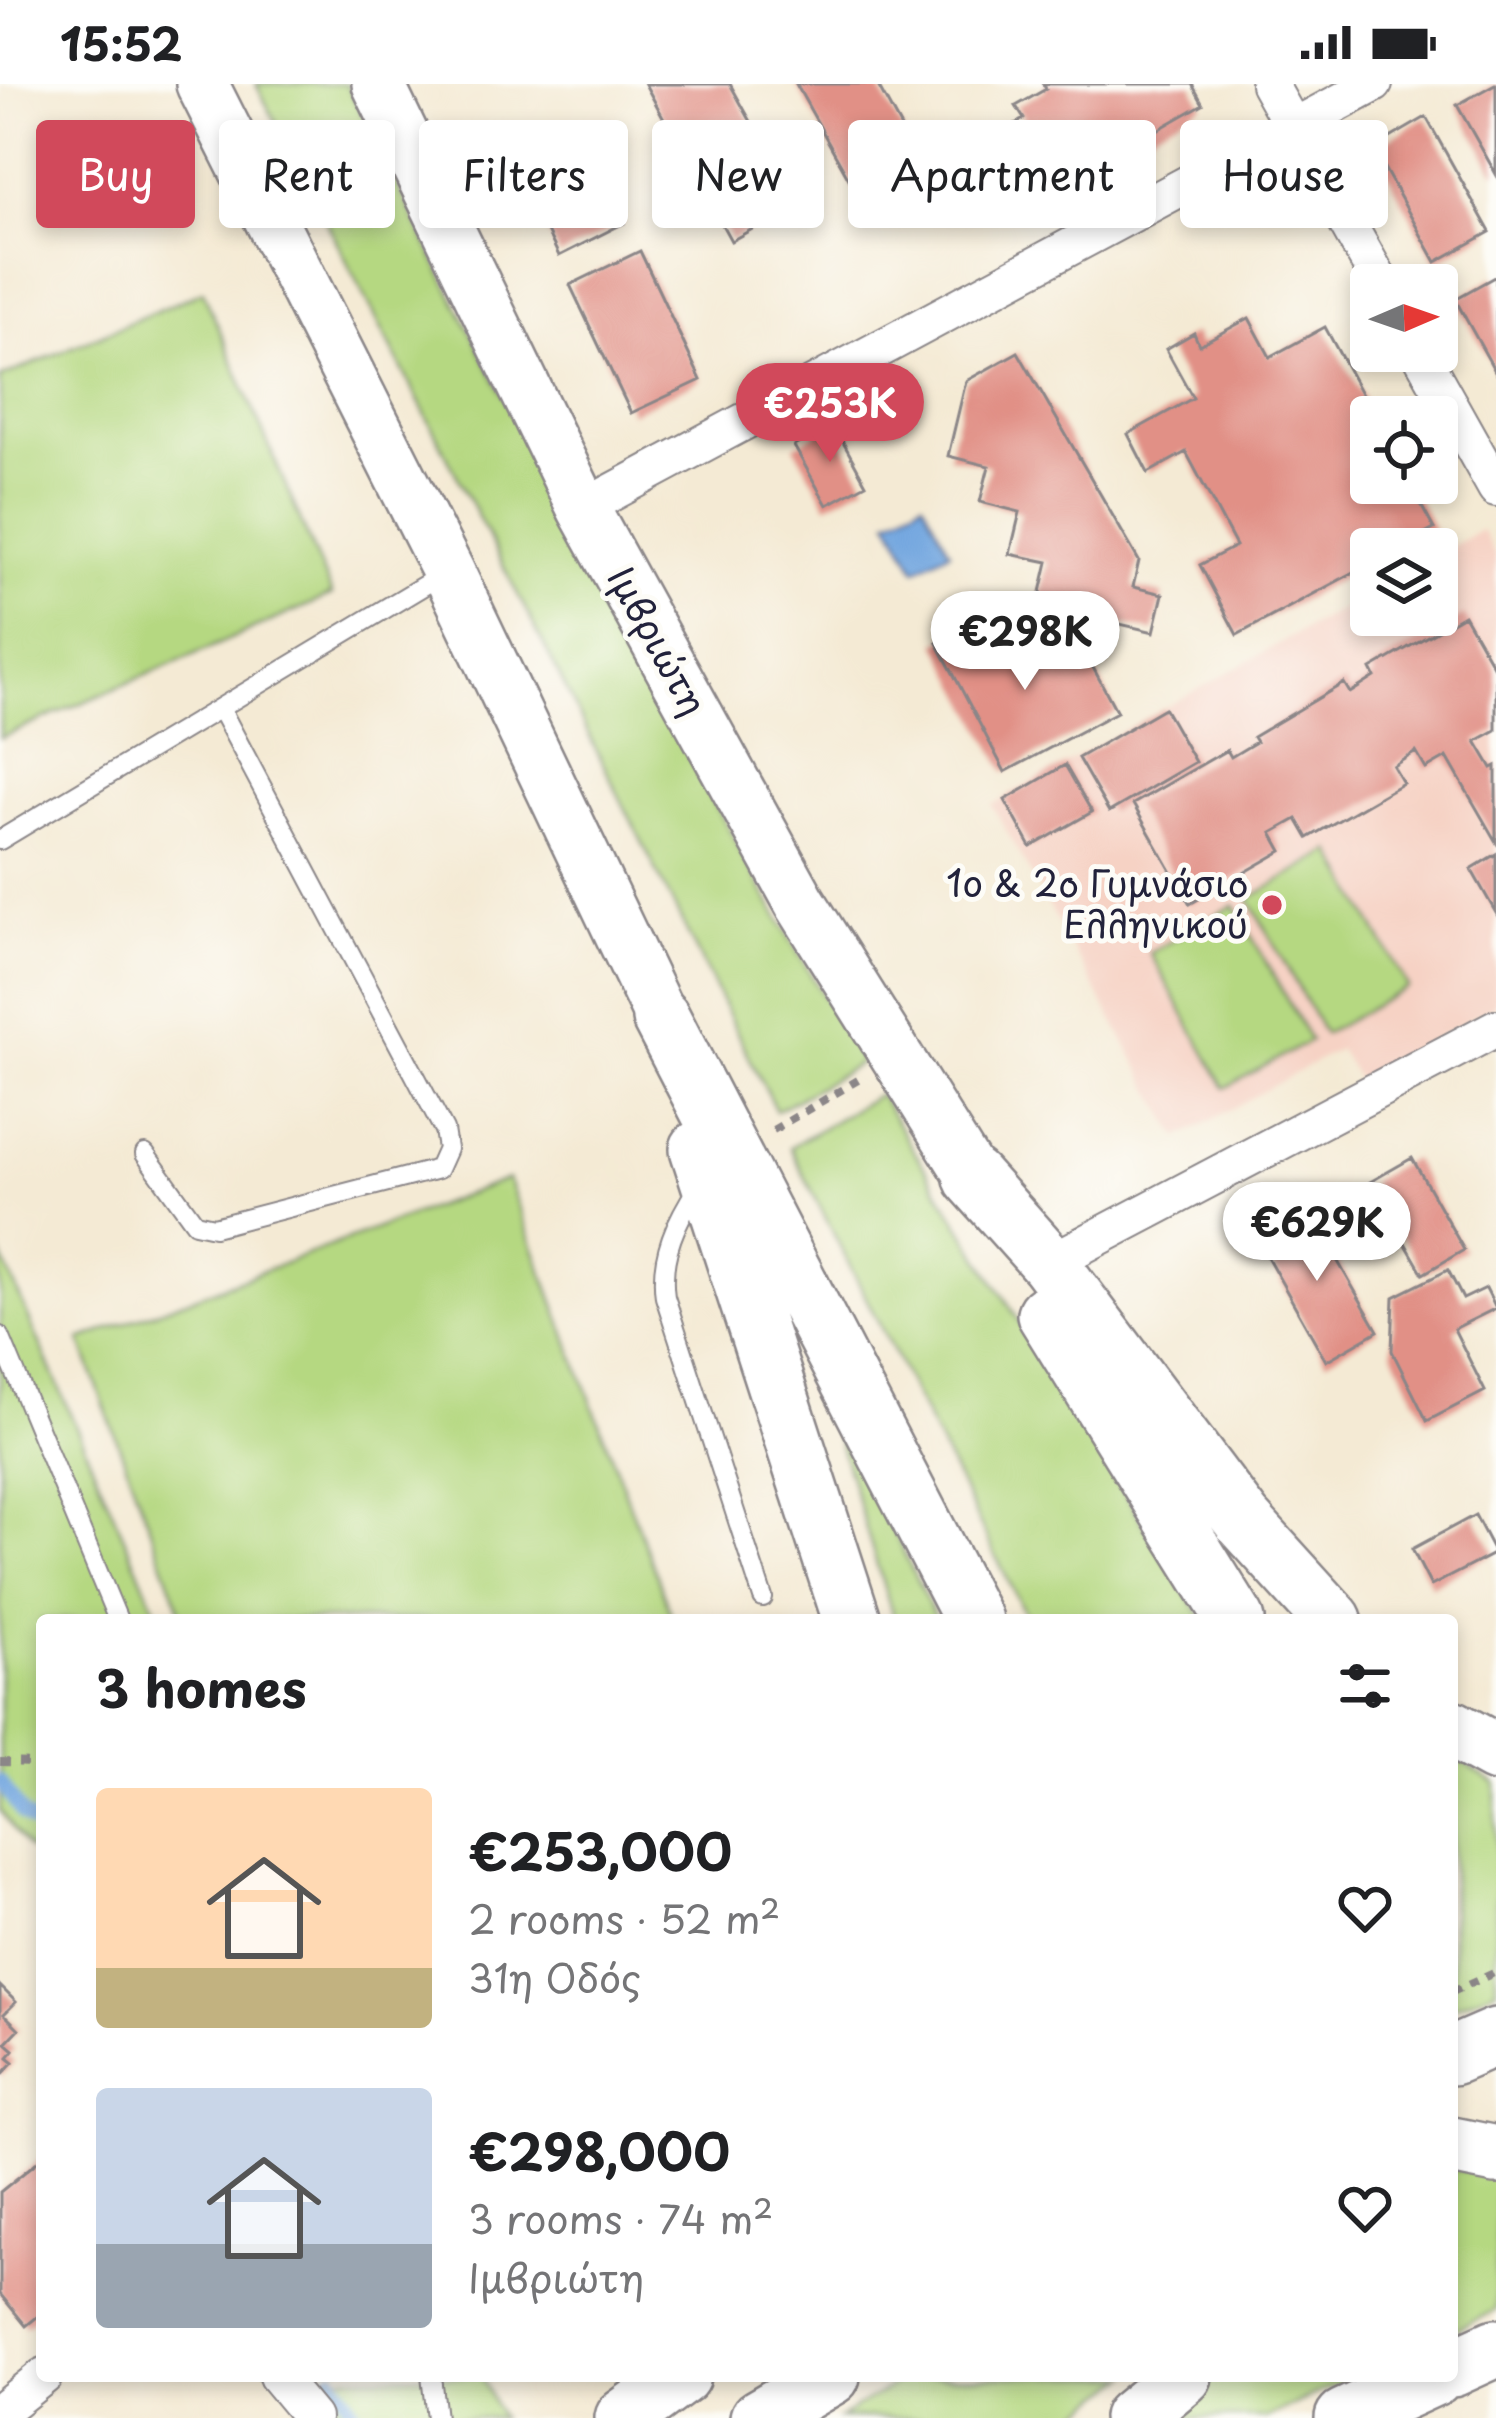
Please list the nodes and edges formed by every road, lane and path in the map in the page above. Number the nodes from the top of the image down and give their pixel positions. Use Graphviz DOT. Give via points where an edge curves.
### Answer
graph roads {
  1 [pos="202,84"];
  2 [pos="378,84"];
  3 [pos="1269,84"];
  4 [pos="1374,84"];
  5 [pos="1289,120"];
  6 [pos="1310,120"];
  7 [pos="1180,190"];
  8 [pos="1350,228"];
  9 [pos="1370,264"];
  10 [pos="1431,372"];
  11 [pos="1496,488"];
  12 [pos="583,508"];
  13 [pos="448,571"];
  14 [pos="220,708"];
  15 [pos="0,840"];
  16 [pos="661,1018"];
  17 [pos="1496,1028"];
  18 [pos="896,1058"];
  19 [pos="145,1154"];
  20 [pos="720,1168"];
  21 [pos="973,1178"];
  22 [pos="1049,1263"];
  23 [pos="0,1336"];
  24 [pos="763,1598"];
  25 [pos="116,1614"];
  26 [pos="850,1614"];
  27 [pos="970,1614"];
  28 [pos="1232,1614"];
  29 [pos="1328,1614"];
  30 [pos="1458,1732"];
  31 [pos="1496,1753"];
  32 [pos="0,1762"];
  33 [pos="36,1763"];
  34 [pos="1496,1972"];
  35 [pos="1458,1988"];
  36 [pos="1496,2037"];
  37 [pos="1458,2053"];
  38 [pos="1458,2147"];
  39 [pos="1496,2155"];
  40 [pos="1496,2348"];
  41 [pos="1458,2365"];
  42 [pos="36,2382"];
  43 [pos="282,2382"];
  44 [pos="432,2382"];
  45 [pos="673,2382"];
  46 [pos="821,2382"];
  47 [pos="1177,2382"];
  48 [pos="1422,2382"];
  49 [pos="0,2410"];
  50 [pos="312,2418"];
  51 [pos="436,2418"];
  52 [pos="624,2418"];
  53 [pos="759,2418"];
  54 [pos="1132,2418"];
  55 [pos="1345,2418"];
  1 -- 13 [label="street"];
  2 -- 12 [label="street, Ιμβριώτη"];
  3 -- 5 [label="street"];
  4 -- 6 [label="street"];
  7 -- 12 [label="street"];
  8 -- 9 [label="street"];
  10 -- 11 [label="street"];
  12 -- 18 [label="street, Ιμβριώτη" via="800,902"];
  13 -- 14 [label="lane"];
  13 -- 16 [label="street"];
  14 -- 15 [label="lane"];
  14 -- 19 [label="lane" via="444,1130 447,1149 438,1169 214,1227 195,1223"];
  16 -- 20 [label="main road"];
  17 -- 22 [label="street"];
  18 -- 20 [label="path"];
  18 -- 21 [label="street, Ιμβριώτη"];
  20 -- 24 [label="lane" via="697,1187 665,1251 664,1297"];
  20 -- 26 [label="main road"];
  20 -- 27 [label="main road"];
  21 -- 22 [label="main road"];
  21 -- 28 [label="main road" via="1032,1291"];
  22 -- 29 [label="main road" via="1244,1521"];
  23 -- 25 [label="lane"];
  30 -- 31 [label="main road"];
  32 -- 33 [label="path"];
  34 -- 35 [label="path"];
  36 -- 37 [label="main road"];
  38 -- 39 [label="main road"];
  40 -- 41 [label="main road"];
  42 -- 49 [label="street"];
  43 -- 50 [label="street"];
  44 -- 51 [label="lane"];
  45 -- 52 [label="main road"];
  46 -- 53 [label="main road"];
  47 -- 54 [label="main road"];
  48 -- 55 [label="main road"];
}
